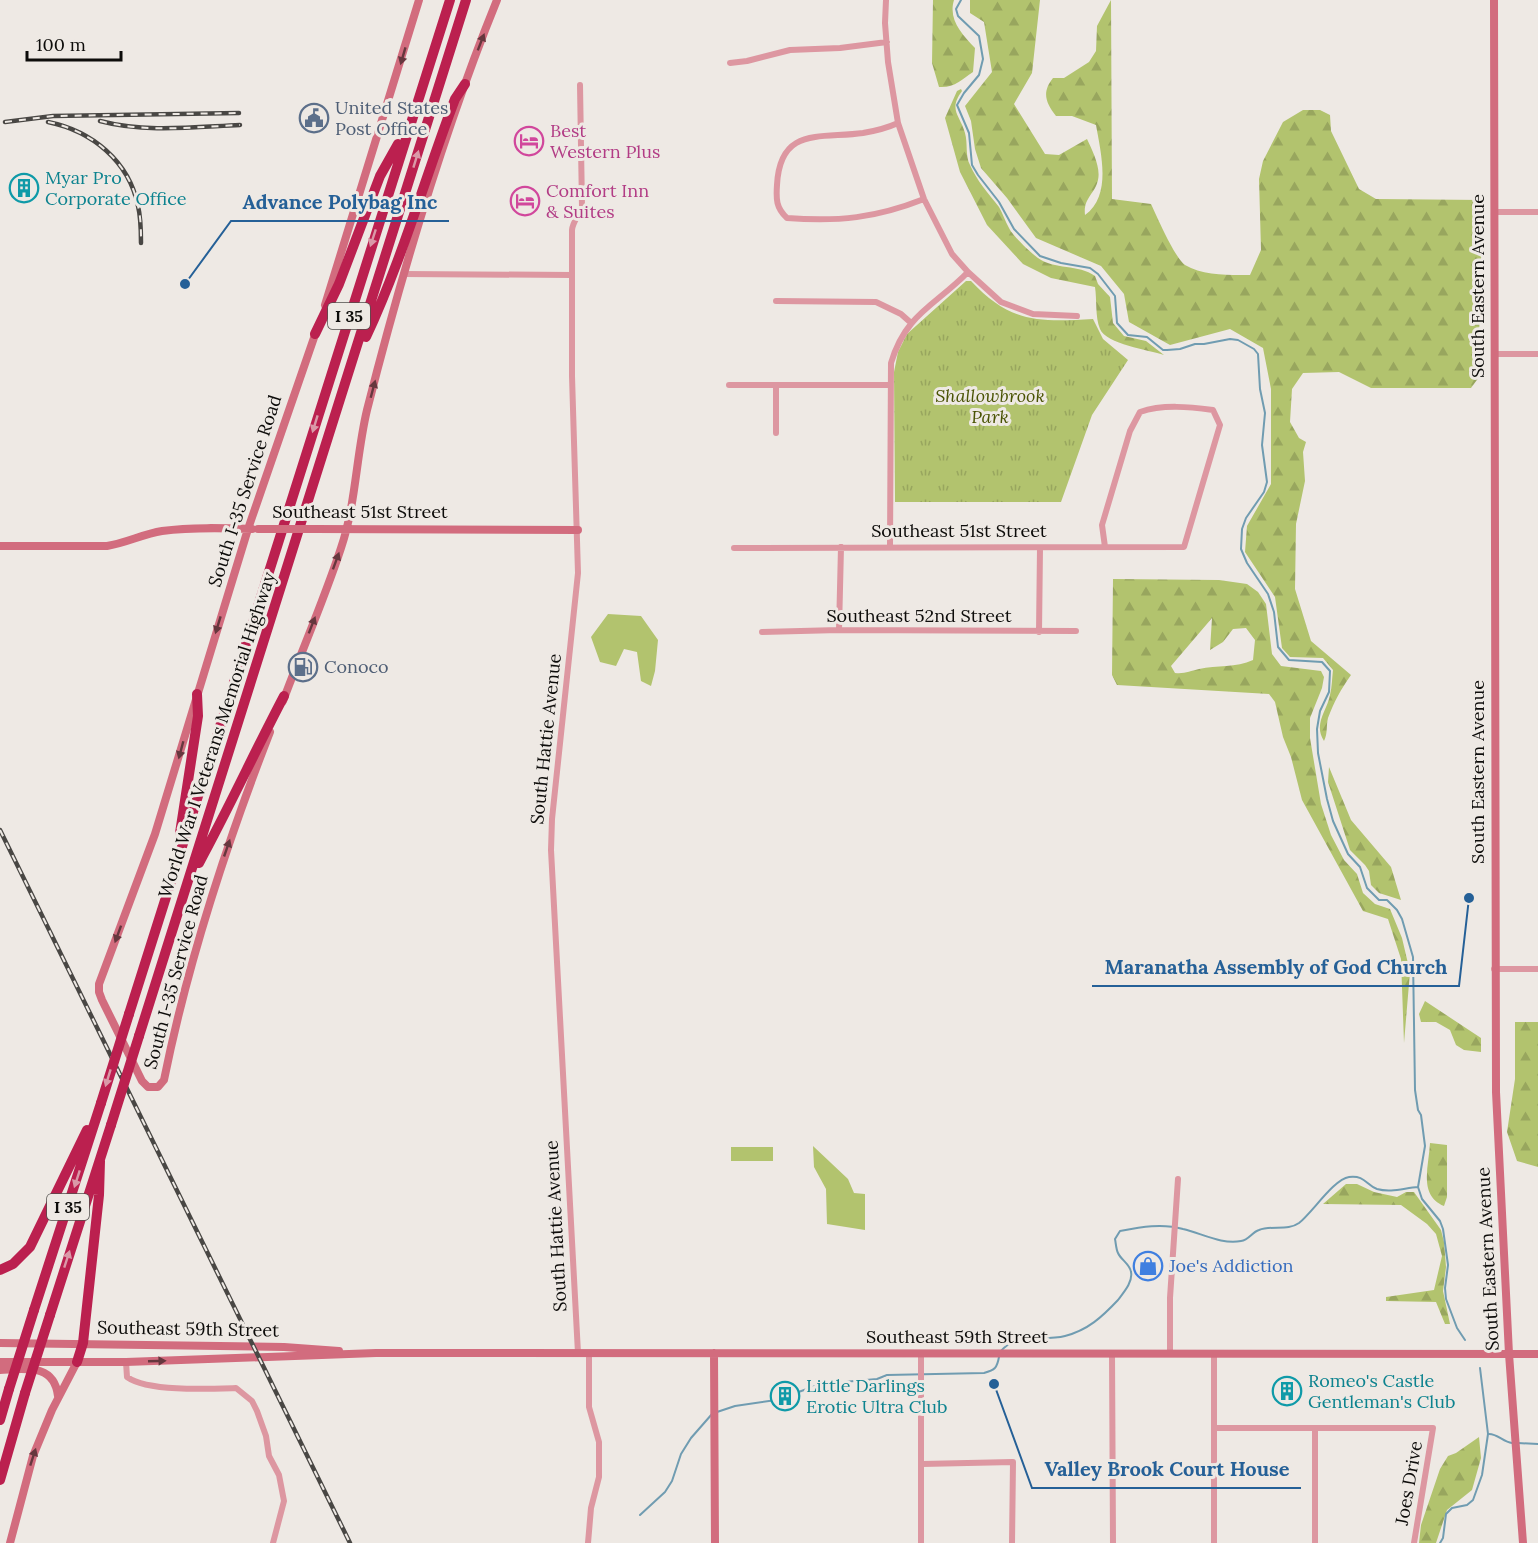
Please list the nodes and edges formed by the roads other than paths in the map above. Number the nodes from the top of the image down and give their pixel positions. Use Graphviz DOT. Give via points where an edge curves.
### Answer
graph roads {
  1 [pos="419,0"];
  2 [pos="450,0"];
  3 [pos="466,0"];
  4 [pos="497,0"];
  5 [pos="886,0"];
  6 [pos="1494,0"];
  7 [pos="886,42"];
  8 [pos="730,63"];
  9 [pos="465,84"];
  10 [pos="580,85"];
  11 [pos="410,123"];
  12 [pos="898,123"];
  13 [pos="924,199"];
  14 [pos="1494,212"];
  15 [pos="1538,212"];
  16 [pos="968,272"];
  17 [pos="404,274"];
  18 [pos="572,275"];
  19 [pos="776,301"];
  20 [pos="1077,316"];
  21 [pos="910,322"];
  22 [pos="315,334"];
  23 [pos="1494,354"];
  24 [pos="1538,354"];
  25 [pos="348,375"];
  26 [pos="729,385"];
  27 [pos="776,385"];
  28 [pos="890,385"];
  29 [pos="776,433"];
  30 [pos="253,529"];
  31 [pos="347,529"];
  32 [pos="578,530"];
  33 [pos="0,546"];
  34 [pos="841,547"];
  35 [pos="890,547"];
  36 [pos="1104,547"];
  37 [pos="734,548"];
  38 [pos="1040,548"];
  39 [pos="839,630"];
  40 [pos="1076,631"];
  41 [pos="762,632"];
  42 [pos="1040,632"];
  43 [pos="196,694"];
  44 [pos="284,696"];
  45 [pos="175,866"];
  46 [pos="188,881"];
  47 [pos="1494,969"];
  48 [pos="1538,969"];
  49 [pos="100,1103"];
  50 [pos="100,1161"];
  51 [pos="1178,1179"];
  52 [pos="0,1270"];
  53 [pos="0,1343"];
  54 [pos="83,1343"];
  55 [pos="376,1353"];
  56 [pos="578,1353"];
  57 [pos="589,1353"];
  58 [pos="714,1353"];
  59 [pos="921,1353"];
  60 [pos="1214,1353"];
  61 [pos="1112,1354"];
  62 [pos="1170,1354"];
  63 [pos="1509,1354"];
  64 [pos="1538,1354"];
  65 [pos="0,1362"];
  66 [pos="77,1362"];
  67 [pos="126,1362"];
  68 [pos="0,1370"];
  69 [pos="58,1396"];
  70 [pos="0,1420"];
  71 [pos="1215,1428"];
  72 [pos="1315,1428"];
  73 [pos="922,1464"];
  74 [pos="0,1480"];
  75 [pos="10,1543"];
  76 [pos="273,1543"];
  77 [pos="588,1543"];
  78 [pos="715,1543"];
  79 [pos="921,1543"];
  80 [pos="1012,1543"];
  81 [pos="1113,1543"];
  82 [pos="1214,1543"];
  83 [pos="1314,1543"];
  84 [pos="1414,1543"];
  85 [pos="1523,1543"];
  1 -- 22 [label="main road, South I-35 Service Road, one-way"];
  2 -- 11 [label="highway, World War I Veterans Memorial Highway / I 35"];
  25 -- 3 [label="highway, World War I Veterans Memorial Highway / I 35, one-way"];
  9 -- 4 [label="main road, South I-35 Service Road, one-way"];
  5 -- 7 [label="street"];
  6 -- 14 [label="main road, South Eastern Avenue"];
  7 -- 8 [label="street" via="790,50"];
  7 -- 12 [label="street"];
  9 -- 17 [label="main road, South I-35 Service Road"];
  9 -- 25 [label="highway" via="451,109 384,299"];
  10 -- 18 [label="street, South Hattie Avenue" via="582,207 572,223"];
  11 -- 22 [label="highway" via="381,176"];
  11 -- 45 [label="highway, World War I Veterans Memorial Highway / I 35, one-way"];
  12 -- 13 [label="street"];
  12 -- 13 [label="street" via="862,133 805,138 793,146 778,172 778,211 787,218 862,218"];
  13 -- 16 [label="street" via="952,254"];
  14 -- 15 [label="street"];
  14 -- 23 [label="main road, South Eastern Avenue"];
  16 -- 20 [label="street" via="1001,302 1018,310"];
  16 -- 21 [label="street"];
  17 -- 18 [label="street"];
  31 -- 17 [label="main road, South I-35 Service Road, one-way" via="366,413"];
  18 -- 32 [label="street, South Hattie Avenue"];
  19 -- 21 [label="street" via="876,302"];
  21 -- 28 [label="street" via="895,350"];
  22 -- 30 [label="main road, South I-35 Service Road"];
  23 -- 24 [label="street"];
  23 -- 47 [label="main road, South Eastern Avenue"];
  25 -- 46 [label="highway, World War I Veterans Memorial Highway / I 35"];
  26 -- 27 [label="street"];
  27 -- 28 [label="street"];
  27 -- 29 [label="street"];
  28 -- 35 [label="street"];
  30 -- 31 [label="main road, Southeast 51st Street, bridge"];
  30 -- 33 [label="main road, Southeast 51st Street" via="159,531 107,546"];
  30 -- 43 [label="main road, South I-35 Service Road, one-way"];
  31 -- 32 [label="main road, Southeast 51st Street"];
  44 -- 31 [label="main road, South I-35 Service Road, one-way"];
  32 -- 56 [label="street, South Hattie Avenue" via="578,573 551,850"];
  34 -- 35 [label="street, Southeast 51st Street"];
  34 -- 37 [label="street, Southeast 51st Street"];
  34 -- 39 [label="street"];
  35 -- 38 [label="street, Southeast 51st Street"];
  36 -- 36 [label="street, Southeast 51st Street" via="1102,525 1140,412 1167,407 1213,410 1220,425 1184,547"];
  36 -- 38 [label="street, Southeast 51st Street"];
  38 -- 42 [label="street"];
  39 -- 41 [label="street, Southeast 52nd Street"];
  39 -- 42 [label="street, Southeast 52nd Street"];
  40 -- 42 [label="street, Southeast 52nd Street"];
  43 -- 44 [label="main road, South I-35 Service Road, one-way" via="159,823 99,984 102,1000 141,1081 151,1088 160,1086 164,1080 211,900"];
  43 -- 45 [label="highway" via="198,716"];
  44 -- 46 [label="highway"];
  45 -- 49 [label="highway, World War I Veterans Memorial Highway / I 35, one-way, bridge"];
  46 -- 50 [label="highway, World War I Veterans Memorial Highway / I 35, bridge"];
  47 -- 48 [label="street"];
  47 -- 63 [label="main road, South Eastern Avenue"];
  49 -- 52 [label="highway" via="30,1247 13,1264"];
  49 -- 70 [label="highway, World War I Veterans Memorial Highway / I 35, one-way, bridge"];
  50 -- 54 [label="highway"];
  74 -- 50 [label="highway, World War I Veterans Memorial Highway / I 35, one-way, bridge"];
  51 -- 62 [label="street"];
  53 -- 54 [label="main road, Southeast 59th Street"];
  54 -- 55 [label="main road, Southeast 59th Street"];
  54 -- 66 [label="highway"];
  55 -- 56 [label="main road, Southeast 59th Street"];
  67 -- 55 [label="main road, Southeast 59th Street, one-way"];
  56 -- 57 [label="main road, Southeast 59th Street"];
  57 -- 58 [label="main road, Southeast 59th Street"];
  57 -- 77 [label="street" via="589,1407 599,1442 599,1477"];
  58 -- 59 [label="main road, Southeast 59th Street"];
  58 -- 78 [label="main road"];
  59 -- 61 [label="main road, Southeast 59th Street"];
  59 -- 73 [label="street"];
  60 -- 62 [label="main road, Southeast 59th Street"];
  60 -- 63 [label="main road, Southeast 59th Street"];
  60 -- 71 [label="street"];
  61 -- 62 [label="main road, Southeast 59th Street"];
  61 -- 81 [label="street"];
  63 -- 64 [label="main road, Southeast 59th Street"];
  63 -- 85 [label="main road, South Eastern Avenue"];
  65 -- 66 [label="main road, Southeast 59th Street"];
  66 -- 67 [label="main road, Southeast 59th Street"];
  66 -- 69 [label="main road"];
  67 -- 76 [label="street" via="127,1377 135,1383 173,1388 236,1388 252,1401 266,1436 268,1456 279,1475 284,1501"];
  68 -- 69 [label="main road" via="47,1373 57,1386"];
  75 -- 69 [label="main road, one-way" via="33,1456"];
  71 -- 72 [label="street"];
  71 -- 82 [label="street"];
  72 -- 83 [label="street"];
  72 -- 84 [label="street, Joes Drive" via="1433,1428"];
  73 -- 79 [label="street"];
  73 -- 80 [label="street" via="1013,1462"];
}
